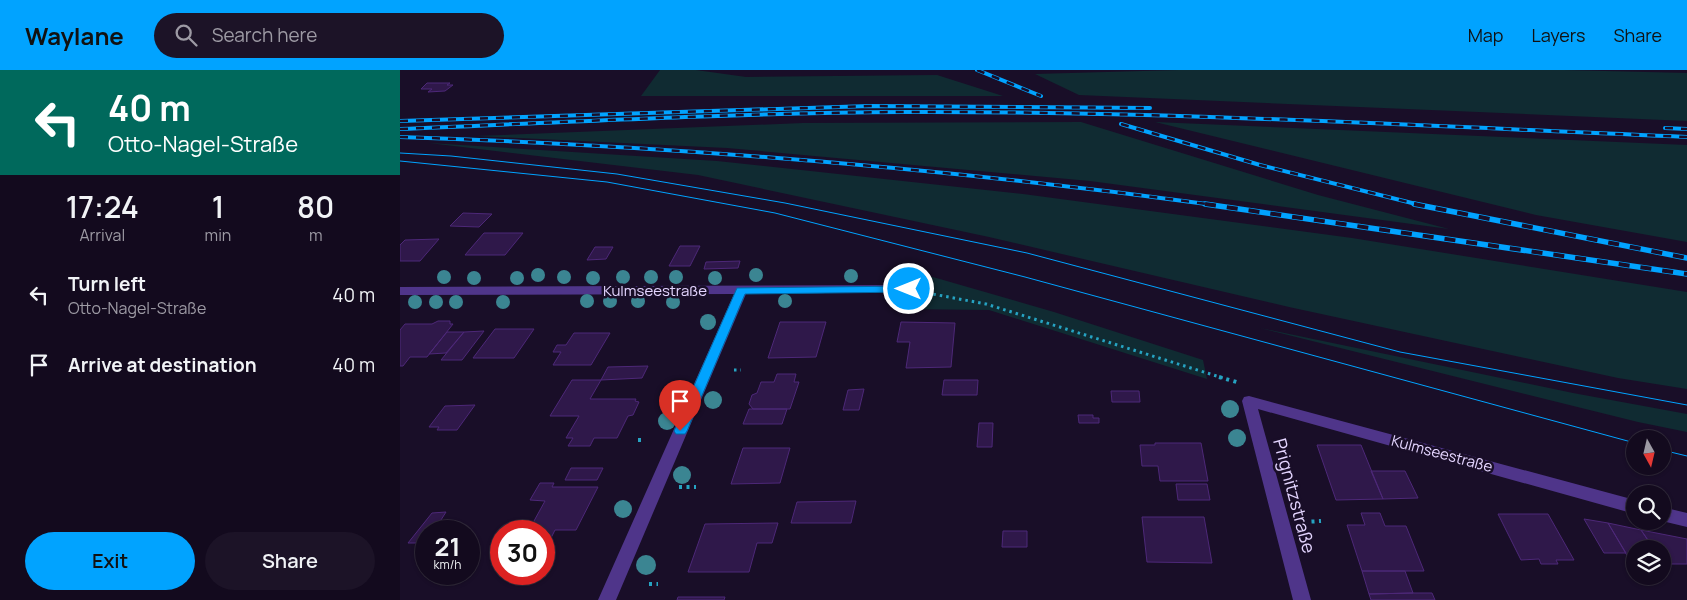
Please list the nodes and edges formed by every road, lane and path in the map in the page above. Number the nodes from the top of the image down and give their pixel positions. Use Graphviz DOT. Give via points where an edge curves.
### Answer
graph roads {
  1 [pos="909,289"];
  2 [pos="741,290"];
  3 [pos="400,291"];
  4 [pos="734,370"];
  5 [pos="742,370"];
  6 [pos="1244,384"];
  7 [pos="1249,401"];
  8 [pos="638,440"];
  9 [pos="644,440"];
  10 [pos="1626,505"];
  11 [pos="1671,516"];
  12 [pos="1687,520"];
  13 [pos="649,584"];
  14 [pos="658,584"];
  15 [pos="607,600"];
  16 [pos="1302,600"];
  1 -- 2 [label="street, Kulmseestraße"];
  1 -- 6 [label="path" via="986,304"];
  2 -- 3 [label="street, Kulmseestraße"];
  2 -- 15 [label="street"];
  4 -- 5 [label="path"];
  7 -- 10 [label="street, Kulmseestraße"];
  7 -- 16 [label="street, Prignitzstraße"];
  8 -- 9 [label="path"];
  11 -- 12 [label="street"];
  13 -- 14 [label="path"];
}
